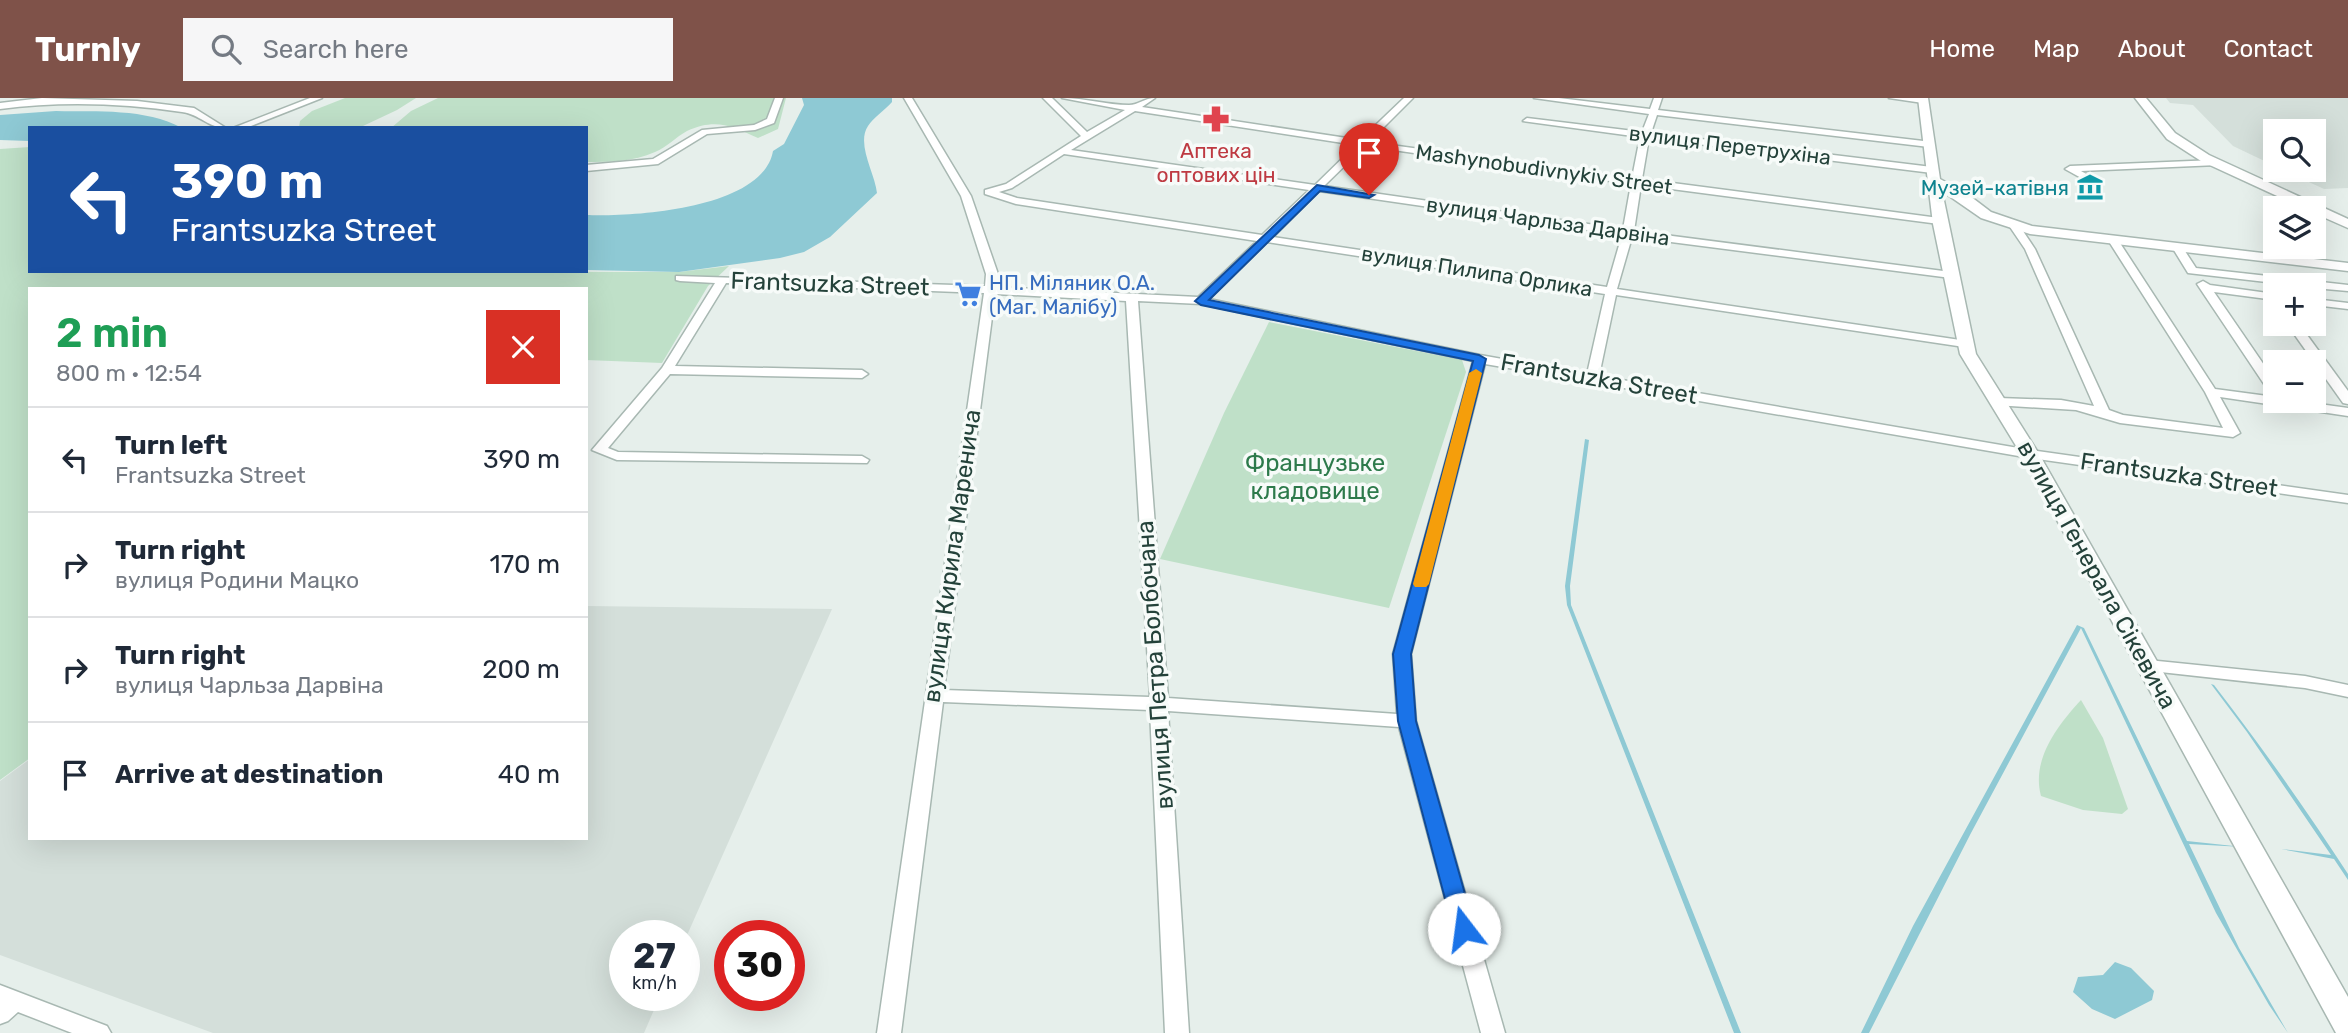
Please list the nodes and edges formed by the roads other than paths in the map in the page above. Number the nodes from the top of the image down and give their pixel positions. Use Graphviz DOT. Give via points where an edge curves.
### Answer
graph roads {
  1 [pos="52,98"];
  2 [pos="318,98"];
  3 [pos="779,98"];
  4 [pos="908,98"];
  5 [pos="1048,98"];
  6 [pos="1066,98"];
  7 [pos="1151,98"];
  8 [pos="1409,98"];
  9 [pos="1538,98"];
  10 [pos="1658,98"];
  11 [pos="1893,98"];
  12 [pos="2140,98"];
  13 [pos="1923,100"];
  14 [pos="38,102"];
  15 [pos="0,106"];
  16 [pos="1133,110"];
  17 [pos="1655,112"];
  18 [pos="1527,121"];
  19 [pos="219,126"];
  20 [pos="242,126"];
  21 [pos="1646,135"];
  22 [pos="1086,136"];
  23 [pos="1362,144"];
  24 [pos="1929,144"];
  25 [pos="1062,151"];
  26 [pos="2215,163"];
  27 [pos="588,168"];
  28 [pos="1933,175"];
  29 [pos="1635,181"];
  30 [pos="2092,181"];
  31 [pos="1317,188"];
  32 [pos="988,192"];
  33 [pos="966,195"];
  34 [pos="1939,220"];
  35 [pos="2348,224"];
  36 [pos="2015,227"];
  37 [pos="1628,233"];
  38 [pos="1265,239"];
  39 [pos="2113,240"];
  40 [pos="2177,247"];
  41 [pos="2348,267"];
  42 [pos="2192,271"];
  43 [pos="1951,275"];
  44 [pos="681,278"];
  45 [pos="722,280"];
  46 [pos="2206,288"];
  47 [pos="2348,288"];
  48 [pos="990,290"];
  49 [pos="1611,291"];
  50 [pos="2263,296"];
  51 [pos="1132,298"];
  52 [pos="1201,301"];
  53 [pos="2326,303"];
  54 [pos="2348,306"];
  55 [pos="2302,336"];
  56 [pos="1966,345"];
  57 [pos="1479,359"];
  58 [pos="667,370"];
  59 [pos="2263,373"];
  60 [pos="862,374"];
  61 [pos="1592,378"];
  62 [pos="2211,392"];
  63 [pos="2263,399"];
  64 [pos="2348,400"];
  65 [pos="1998,402"];
  66 [pos="2326,409"];
  67 [pos="2103,411"];
  68 [pos="2348,412"];
  69 [pos="2031,454"];
  70 [pos="862,460"];
  71 [pos="2348,499"];
  72 [pos="2148,666"];
  73 [pos="2348,691"];
  74 [pos="933,696"];
  75 [pos="1159,704"];
  76 [pos="1407,721"];
  77 [pos="5,1004"];
  78 [pos="2348,1026"];
  79 [pos="99,1033"];
  80 [pos="889,1033"];
  81 [pos="1177,1033"];
  82 [pos="1493,1033"];
  1 -- 14 [label="street"];
  2 -- 20 [label="street"];
  3 -- 27 [label="street" via="771,121 755,127 705,132 655,162"];
  4 -- 33 [label="street, вулиця Кирила Маренича"];
  5 -- 22 [label="street"];
  6 -- 16 [label="street, Mashynobudivnykiv Street"];
  7 -- 16 [label="street"];
  8 -- 23 [label="street"];
  9 -- 17 [label="street"];
  10 -- 17 [label="street"];
  11 -- 13 [label="street"];
  12 -- 26 [label="street" via="2171,136"];
  13 -- 24 [label="street, вулиця Генерала Сікевича"];
  14 -- 15 [label="street"];
  14 -- 19 [label="street" via="148,104 194,111"];
  16 -- 22 [label="street"];
  16 -- 23 [label="street, Mashynobudivnykiv Street"];
  17 -- 21 [label="street"];
  17 -- 24 [label="street"];
  18 -- 21 [label="street, вулиця Перетрухіна"];
  21 -- 28 [label="street, вулиця Перетрухіна"];
  21 -- 29 [label="street"];
  22 -- 25 [label="street"];
  23 -- 29 [label="street, Mashynobudivnykiv Street"];
  23 -- 31 [label="street"];
  24 -- 28 [label="street, вулиця Генерала Сікевича"];
  25 -- 31 [label="street, вулиця Чарльза Дарвіна"];
  25 -- 32 [label="street" via="1009,186"];
  26 -- 30 [label="street" via="2070,170"];
  26 -- 35 [label="street"];
  28 -- 34 [label="street, вулиця Генерала Сікевича"];
  28 -- 36 [label="street" via="1986,215"];
  29 -- 34 [label="street, Mashynobudivnykiv Street"];
  29 -- 37 [label="street"];
  31 -- 37 [label="street, вулиця Чарльза Дарвіна"];
  31 -- 38 [label="street"];
  32 -- 33 [label="street"];
  32 -- 38 [label="street, вулиця Пилипа Орлика" via="1016,201"];
  33 -- 48 [label="street, вулиця Кирила Маренича" via="992,274"];
  34 -- 43 [label="street, вулиця Генерала Сікевича"];
  36 -- 39 [label="street"];
  36 -- 67 [label="street" via="2030,249"];
  37 -- 43 [label="street, вулиця Чарльза Дарвіна"];
  37 -- 49 [label="street"];
  38 -- 49 [label="street, вулиця Пилипа Орлика"];
  38 -- 52 [label="street"];
  39 -- 40 [label="street"];
  39 -- 62 [label="street"];
  40 -- 41 [label="street"];
  40 -- 42 [label="street"];
  42 -- 46 [label="street"];
  42 -- 47 [label="street"];
  43 -- 56 [label="street, вулиця Генерала Сікевича"];
  44 -- 45 [label="street, Frantsuzka Street"];
  45 -- 48 [label="street, Frantsuzka Street"];
  45 -- 58 [label="street"];
  46 -- 50 [label="street"];
  46 -- 59 [label="street"];
  48 -- 51 [label="street, Frantsuzka Street"];
  48 -- 74 [label="street, вулиця Кирила Маренича"];
  49 -- 56 [label="street, вулиця Пилипа Орлика"];
  49 -- 61 [label="street"];
  51 -- 52 [label="street, Frantsuzka Street"];
  51 -- 75 [label="street, вулиця Петра Болбочана"];
  52 -- 57 [label="street, Frantsuzka Street"];
  53 -- 54 [label="street"];
  55 -- 64 [label="street"];
  56 -- 65 [label="street, вулиця Генерала Сікевича"];
  57 -- 61 [label="street, Frantsuzka Street"];
  57 -- 76 [label="street" via="1402,654"];
  58 -- 60 [label="street"];
  58 -- 70 [label="street" via="599,450 617,456"];
  61 -- 69 [label="street, Frantsuzka Street"];
  62 -- 63 [label="street"];
  62 -- 67 [label="street" via="2233,433 2120,419"];
  65 -- 67 [label="street"];
  65 -- 69 [label="street, вулиця Генерала Сікевича"];
  66 -- 68 [label="street"];
  69 -- 71 [label="street, Frantsuzka Street"];
  69 -- 72 [label="street, вулиця Генерала Сікевича"];
  72 -- 73 [label="street" via="2305,682"];
  72 -- 78 [label="street, вулиця Генерала Сікевича"];
  74 -- 75 [label="street"];
  74 -- 80 [label="street, вулиця Кирила Маренича"];
  75 -- 76 [label="street"];
  75 -- 81 [label="street, вулиця Петра Болбочана"];
  76 -- 82 [label="street"];
  77 -- 79 [label="street"];
}
